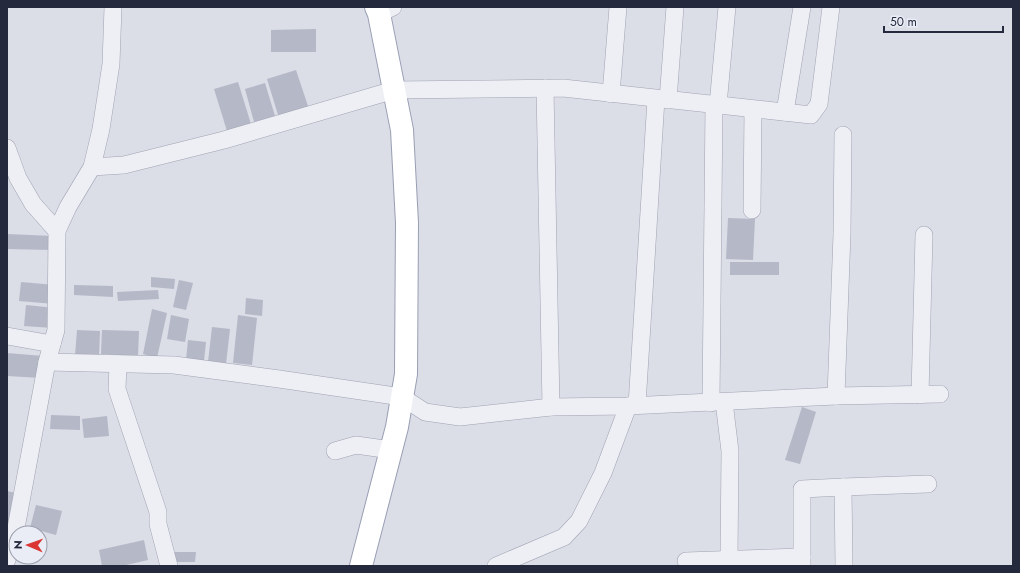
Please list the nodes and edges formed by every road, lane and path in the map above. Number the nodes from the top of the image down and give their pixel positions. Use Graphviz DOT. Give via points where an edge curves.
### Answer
graph roads {
  1 [pos="113,7"];
  2 [pos="618,7"];
  3 [pos="676,7"];
  4 [pos="727,7"];
  5 [pos="802,7"];
  6 [pos="831,7"];
  7 [pos="383,9"];
  8 [pos="545,88"];
  9 [pos="394,90"];
  10 [pos="611,94"];
  11 [pos="662,100"];
  12 [pos="716,105"];
  13 [pos="752,109"];
  14 [pos="785,112"];
  15 [pos="843,135"];
  16 [pos="7,148"];
  17 [pos="92,167"];
  18 [pos="12,182"];
  19 [pos="752,210"];
  20 [pos="57,231"];
  21 [pos="924,236"];
  22 [pos="7,336"];
  23 [pos="52,344"];
  24 [pos="47,362"];
  25 [pos="118,364"];
  26 [pos="940,394"];
  27 [pos="920,395"];
  28 [pos="836,396"];
  29 [pos="402,398"];
  30 [pos="718,403"];
  31 [pos="632,406"];
  32 [pos="551,407"];
  33 [pos="391,450"];
  34 [pos="334,451"];
  35 [pos="928,484"];
  36 [pos="843,487"];
  37 [pos="7,560"];
  38 [pos="729,560"];
  39 [pos="686,561"];
  40 [pos="802,562"];
  41 [pos="169,566"];
  42 [pos="361,566"];
  43 [pos="496,566"];
  44 [pos="844,566"];
  1 -- 17 [label="street" via="111,64"];
  2 -- 10 [label="street"];
  3 -- 11 [label="street"];
  4 -- 12 [label="street"];
  5 -- 14 [label="street"];
  6 -- 14 [label="street" via="819,104 811,115"];
  7 -- 9 [label="main road"];
  8 -- 9 [label="street"];
  8 -- 10 [label="street"];
  8 -- 32 [label="street"];
  9 -- 17 [label="street" via="224,140 124,165"];
  9 -- 29 [label="main road" via="402,130 407,223 408,323 406,374"];
  10 -- 11 [label="street"];
  11 -- 12 [label="street"];
  11 -- 31 [label="street"];
  12 -- 13 [label="street"];
  12 -- 30 [label="street"];
  13 -- 14 [label="street"];
  13 -- 19 [label="street"];
  15 -- 28 [label="street"];
  16 -- 18 [label="street"];
  17 -- 20 [label="street"];
  18 -- 20 [label="street"];
  20 -- 23 [label="street" via="56,330"];
  21 -- 27 [label="street"];
  22 -- 23 [label="street"];
  23 -- 24 [label="street"];
  24 -- 25 [label="street"];
  24 -- 37 [label="street" via="16,528"];
  25 -- 29 [label="street" via="174,365"];
  25 -- 41 [label="street" via="117,389 158,512 158,524"];
  26 -- 27 [label="street"];
  27 -- 28 [label="street"];
  28 -- 30 [label="street"];
  29 -- 32 [label="street" via="425,412 460,417"];
  29 -- 33 [label="main road"];
  30 -- 31 [label="street"];
  30 -- 38 [label="street" via="730,451"];
  31 -- 32 [label="street"];
  31 -- 43 [label="street" via="579,521 564,537"];
  33 -- 34 [label="street" via="356,445"];
  33 -- 42 [label="main road"];
  35 -- 36 [label="street"];
  36 -- 40 [label="street" via="802,489"];
  36 -- 44 [label="street"];
  38 -- 39 [label="street"];
  38 -- 40 [label="street"];
}
